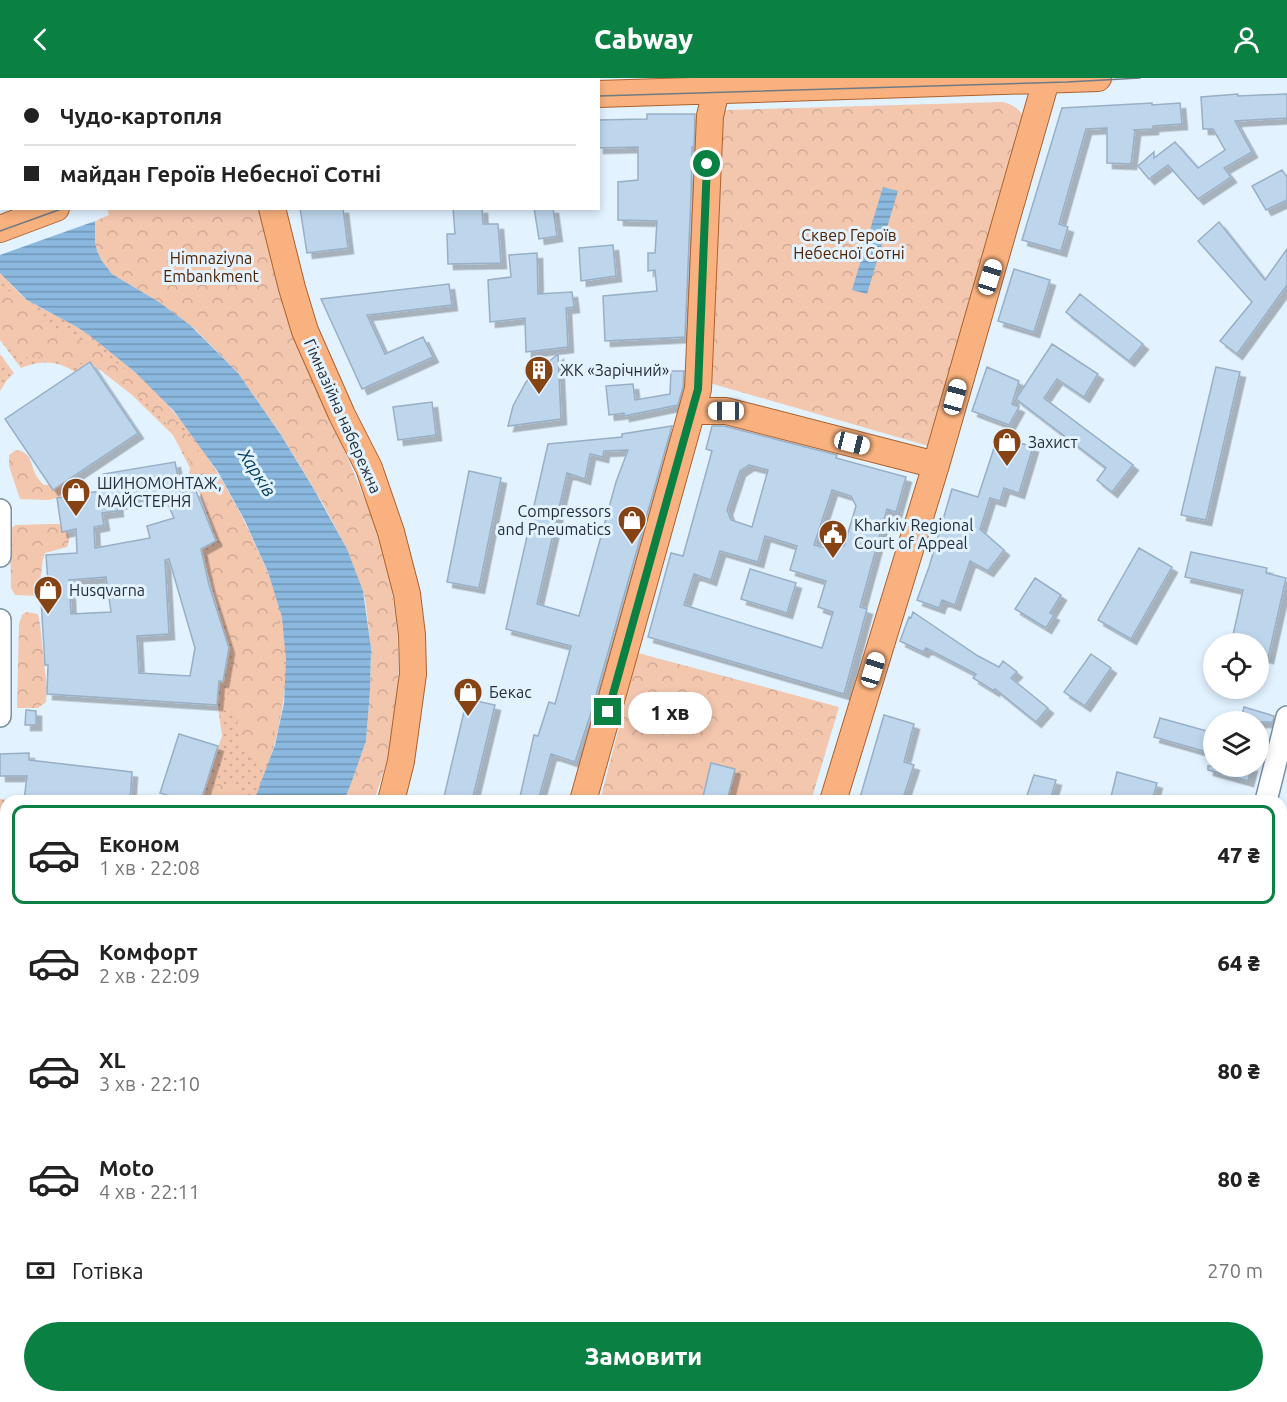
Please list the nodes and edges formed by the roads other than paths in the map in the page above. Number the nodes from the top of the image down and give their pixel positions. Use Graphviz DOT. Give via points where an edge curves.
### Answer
graph roads {
  1 [pos="1098,78"];
  2 [pos="1046,79"];
  3 [pos="717,84"];
  4 [pos="600,94"];
  5 [pos="51,210"];
  6 [pos="272,210"];
  7 [pos="0,229"];
  8 [pos="692,411"];
  9 [pos="936,465"];
  10 [pos="0,510"];
  11 [pos="0,556"];
  12 [pos="0,620"];
  13 [pos="0,716"];
  14 [pos="1287,717"];
  15 [pos="392,795"];
  16 [pos="585,795"];
  17 [pos="834,795"];
  18 [pos="1268,795"];
  1 -- 2 [label="main road"];
  2 -- 3 [label="main road"];
  2 -- 9 [label="main road"];
  3 -- 4 [label="main road"];
  3 -- 8 [label="main road" via="710,116 698,389"];
  5 -- 7 [label="main road"];
  6 -- 15 [label="main road, Гімназійна набережна" via="305,331 369,468 407,594 413,674"];
  8 -- 9 [label="main road" via="726,411"];
  8 -- 16 [label="main road"];
  9 -- 17 [label="main road"];
  10 -- 11 [label="street"];
  12 -- 13 [label="street"];
  14 -- 18 [label="street"];
}
